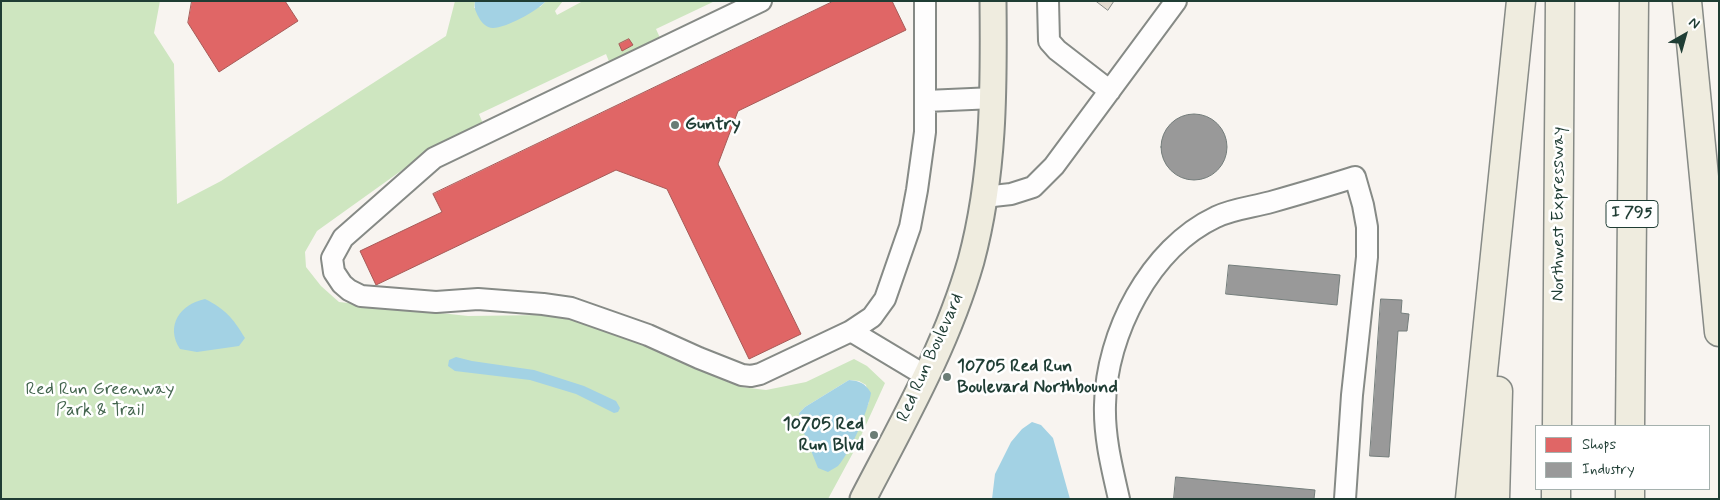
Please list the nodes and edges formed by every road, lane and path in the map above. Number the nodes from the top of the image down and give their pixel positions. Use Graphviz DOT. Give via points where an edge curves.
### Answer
graph roads {
  1 [pos="761,1"];
  2 [pos="925,1"];
  3 [pos="993,1"];
  4 [pos="1048,1"];
  5 [pos="1176,1"];
  6 [pos="1521,1"];
  7 [pos="1560,1"];
  8 [pos="1634,1"];
  9 [pos="1687,1"];
  10 [pos="1517,47"];
  11 [pos="1110,91"];
  12 [pos="994,98"];
  13 [pos="926,101"];
  14 [pos="984,197"];
  15 [pos="850,331"];
  16 [pos="1719,332"];
  17 [pos="926,376"];
  18 [pos="1557,425"];
  19 [pos="1630,425"];
  20 [pos="863,499"];
  21 [pos="1119,499"];
  22 [pos="1345,499"];
  23 [pos="1470,499"];
  24 [pos="1495,499"];
  1 -- 15 [label="lane" via="434,158 343,238 332,258 334,272 349,290 362,296 436,302 478,299 571,308 750,376"];
  2 -- 13 [label="lane"];
  3 -- 12 [label="main road, Red Run Boulevard"];
  4 -- 11 [label="lane" via="1049,41 1056,50"];
  5 -- 11 [label="lane"];
  6 -- 10 [label="highway"];
  7 -- 18 [label="highway, Northwest Expressway"];
  8 -- 19 [label="highway, I 795"];
  9 -- 16 [label="highway"];
  10 -- 23 [label="highway"];
  10 -- 24 [label="highway" via="1498,385"];
  11 -- 14 [label="lane" via="1054,166 1032,187 1012,194"];
  12 -- 13 [label="lane"];
  12 -- 14 [label="main road, Red Run Boulevard"];
  13 -- 15 [label="lane" via="925,132 910,227 885,299 872,317"];
  14 -- 17 [label="main road, Red Run Boulevard" via="961,292"];
  15 -- 17 [label="lane"];
  17 -- 20 [label="main road, Red Run Boulevard"];
  21 -- 22 [label="lane" via="1106,437 1108,374 1122,322 1157,266 1194,229 1218,216 1355,177 1367,227 1367,257"];
}
